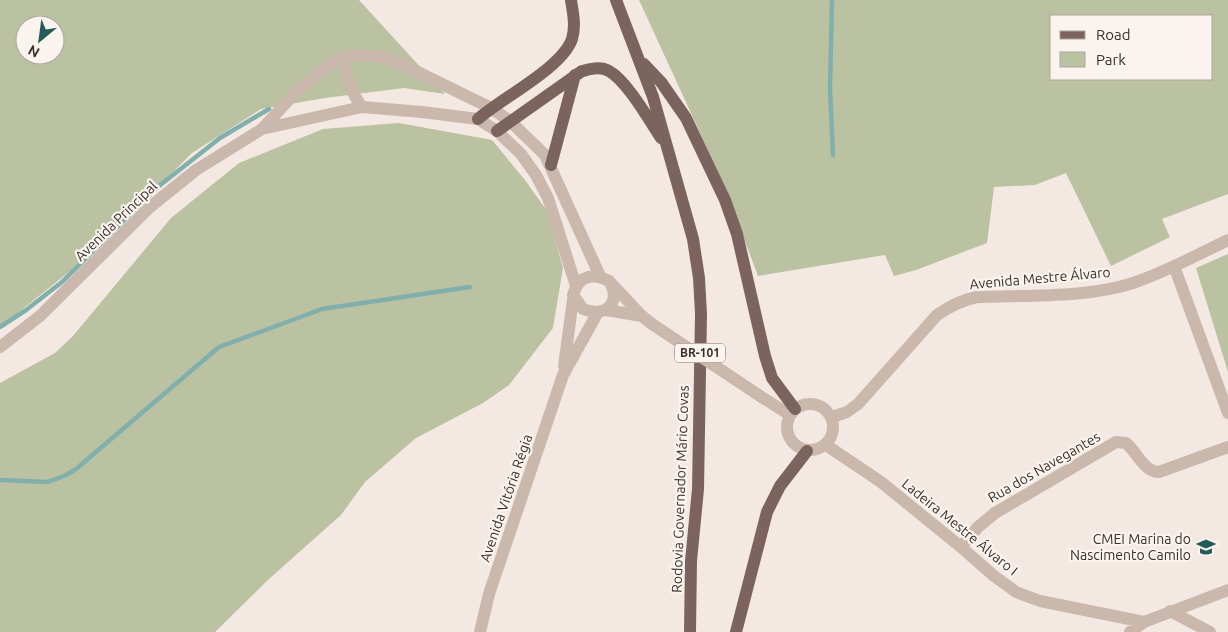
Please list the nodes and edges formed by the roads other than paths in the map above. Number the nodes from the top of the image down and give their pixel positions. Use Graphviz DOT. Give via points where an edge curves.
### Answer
graph roads {
  1 [pos="571,0"];
  2 [pos="616,0"];
  3 [pos="344,57"];
  4 [pos="640,60"];
  5 [pos="575,76"];
  6 [pos="362,107"];
  7 [pos="491,108"];
  8 [pos="478,119"];
  9 [pos="510,121"];
  10 [pos="262,130"];
  11 [pos="497,131"];
  12 [pos="668,149"];
  13 [pos="551,165"];
  14 [pos="1228,240"];
  15 [pos="1174,266"];
  16 [pos="604,279"];
  17 [pos="575,291"];
  18 [pos="602,311"];
  19 [pos="647,320"];
  20 [pos="0,347"];
  21 [pos="563,375"];
  22 [pos="792,412"];
  23 [pos="1228,413"];
  24 [pos="832,417"];
  25 [pos="826,444"];
  26 [pos="1228,447"];
  27 [pos="807,451"];
  28 [pos="961,547"];
  29 [pos="1228,590"];
  30 [pos="1170,611"];
  31 [pos="1144,622"];
  32 [pos="480,632"];
  33 [pos="690,632"];
  34 [pos="736,632"];
  35 [pos="1130,632"];
  36 [pos="1210,632"];
  1 -- 7 [label="main road" via="575,20 573,37 566,52"];
  2 -- 4 [label="main road, Rodovia Governador Mário Covas / BR-101"];
  3 -- 6 [label="street" via="350,88"];
  3 -- 7 [label="street, Avenida Principal" via="377,56 398,62"];
  3 -- 10 [label="street, Avenida Principal" via="296,92"];
  4 -- 12 [label="main road, Rodovia Governador Mário Covas / BR-101"];
  4 -- 22 [label="main road" via="661,82 686,118 714,174 737,234 772,378"];
  5 -- 9 [label="main road"];
  5 -- 12 [label="main road" via="582,70 608,70 622,81"];
  5 -- 13 [label="main road"];
  6 -- 8 [label="street, Avenida Principal"];
  6 -- 10 [label="street, Avenida Principal"];
  7 -- 8 [label="main road"];
  7 -- 9 [label="street, Avenida Principal"];
  8 -- 11 [label="street"];
  9 -- 11 [label="main road"];
  9 -- 13 [label="street, Avenida Principal" via="538,147"];
  10 -- 20 [label="street, Avenida Principal" via="196,170 150,207 40,316"];
  11 -- 17 [label="street" via="521,154 548,198"];
  12 -- 33 [label="main road, Rodovia Governador Mário Covas / BR-101" via="693,239 701,314 698,489"];
  13 -- 16 [label="street, Avenida Principal"];
  14 -- 15 [label="street, Avenida Mestre Álvaro"];
  15 -- 23 [label="street"];
  15 -- 24 [label="street, Avenida Mestre Álvaro" via="1110,289 962,300 937,315 858,404"];
  16 -- 17 [label="street" via="590,276 581,280"];
  16 -- 18 [label="street" via="614,295 612,304"];
  16 -- 19 [label="street"];
  17 -- 18 [label="street" via="583,309"];
  17 -- 21 [label="street, Avenida Vitória Régia"];
  18 -- 19 [label="street"];
  18 -- 21 [label="street, Avenida Vitória Régia"];
  19 -- 22 [label="street, bridge" via="760,396"];
  21 -- 32 [label="street, Avenida Vitória Régia" via="492,585"];
  22 -- 24 [label="street" via="812,404 820,406"];
  22 -- 27 [label="street" via="788,436"];
  24 -- 25 [label="street" via="834,430"];
  25 -- 27 [label="street"];
  25 -- 28 [label="street, Ladeira Mestre Álvaro I" via="881,482"];
  26 -- 28 [label="street, Rua dos Navegantes" via="1154,472 1146,468 1126,443 1116,442 995,513"];
  27 -- 34 [label="main road" via="780,486 767,512"];
  28 -- 31 [label="street, Ladeira Mestre Álvaro I" via="1016,592 1040,601"];
  29 -- 30 [label="street"];
  30 -- 31 [label="street"];
  30 -- 36 [label="street"];
  31 -- 35 [label="street"];
}
